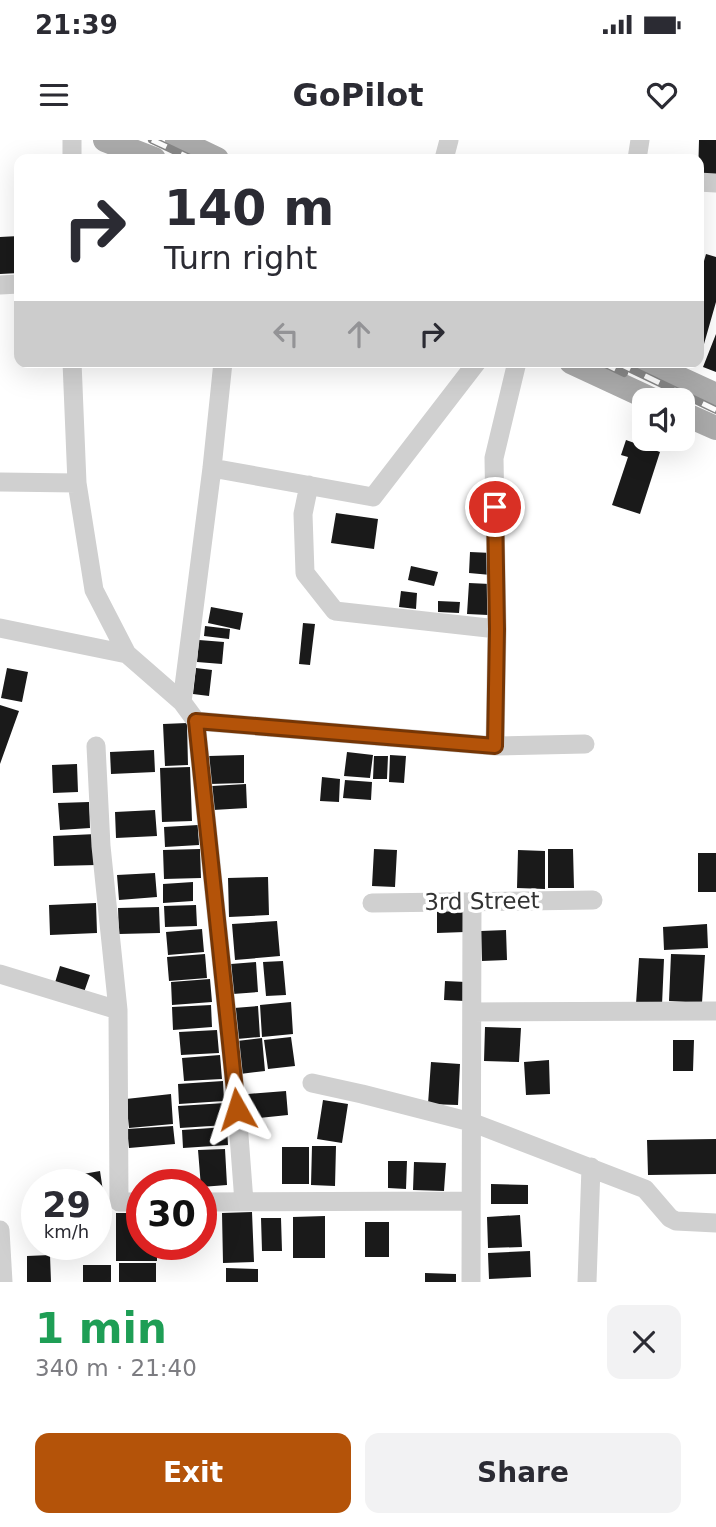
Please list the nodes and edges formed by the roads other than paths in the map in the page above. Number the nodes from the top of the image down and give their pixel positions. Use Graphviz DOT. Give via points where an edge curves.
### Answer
graph roads {
  1 [pos="105,140"];
  2 [pos="177,140"];
  3 [pos="141,154"];
  4 [pos="206,154"];
  5 [pos="72,368"];
  6 [pos="221,368"];
  7 [pos="472,368"];
  8 [pos="516,368"];
  9 [pos="584,368"];
  10 [pos="657,368"];
  11 [pos="632,390"];
  12 [pos="716,395"];
  13 [pos="695,417"];
  14 [pos="714,422"];
  15 [pos="212,468"];
  16 [pos="0,482"];
  17 [pos="77,483"];
  18 [pos="309,485"];
  19 [pos="0,628"];
  20 [pos="497,629"];
  21 [pos="127,654"];
  22 [pos="183,702"];
  23 [pos="196,721"];
  24 [pos="585,744"];
  25 [pos="96,746"];
  26 [pos="495,746"];
  27 [pos="593,900"];
  28 [pos="472,901"];
  29 [pos="372,903"];
  30 [pos="0,974"];
  31 [pos="118,1010"];
  32 [pos="716,1011"];
  33 [pos="472,1012"];
  34 [pos="312,1083"];
  35 [pos="471,1122"];
  36 [pos="591,1167"];
  37 [pos="471,1201"];
  38 [pos="126,1202"];
  39 [pos="217,1202"];
  40 [pos="244,1202"];
  41 [pos="716,1223"];
  42 [pos="0,1230"];
  43 [pos="3,1282"];
  44 [pos="471,1282"];
  45 [pos="587,1282"];
  1 -- 3 [label="main road"];
  2 -- 4 [label="main road"];
  5 -- 17 [label="street"];
  6 -- 15 [label="street"];
  7 -- 18 [label="street" via="373,496"];
  8 -- 20 [label="street" via="494,458"];
  9 -- 11 [label="main road"];
  10 -- 12 [label="main road"];
  13 -- 14 [label="main road"];
  15 -- 18 [label="street"];
  15 -- 22 [label="street"];
  16 -- 17 [label="street"];
  17 -- 21 [label="street" via="94,590"];
  18 -- 20 [label="street" via="303,514 305,573 335,611"];
  19 -- 21 [label="street"];
  20 -- 26 [label="street"];
  21 -- 22 [label="street"];
  22 -- 23 [label="street"];
  23 -- 26 [label="street"];
  23 -- 40 [label="street"];
  24 -- 26 [label="street"];
  25 -- 31 [label="street"];
  27 -- 28 [label="street, 3rd Street"];
  28 -- 29 [label="street, 3rd Street"];
  28 -- 33 [label="street"];
  30 -- 31 [label="street"];
  31 -- 38 [label="street" via="119,1202"];
  32 -- 33 [label="street"];
  33 -- 35 [label="street"];
  34 -- 35 [label="street"];
  35 -- 36 [label="street"];
  35 -- 37 [label="street"];
  36 -- 41 [label="street" via="645,1189 676,1221"];
  36 -- 45 [label="street"];
  37 -- 40 [label="street"];
  37 -- 44 [label="street"];
  39 -- 40 [label="street"];
  42 -- 43 [label="street"];
}
